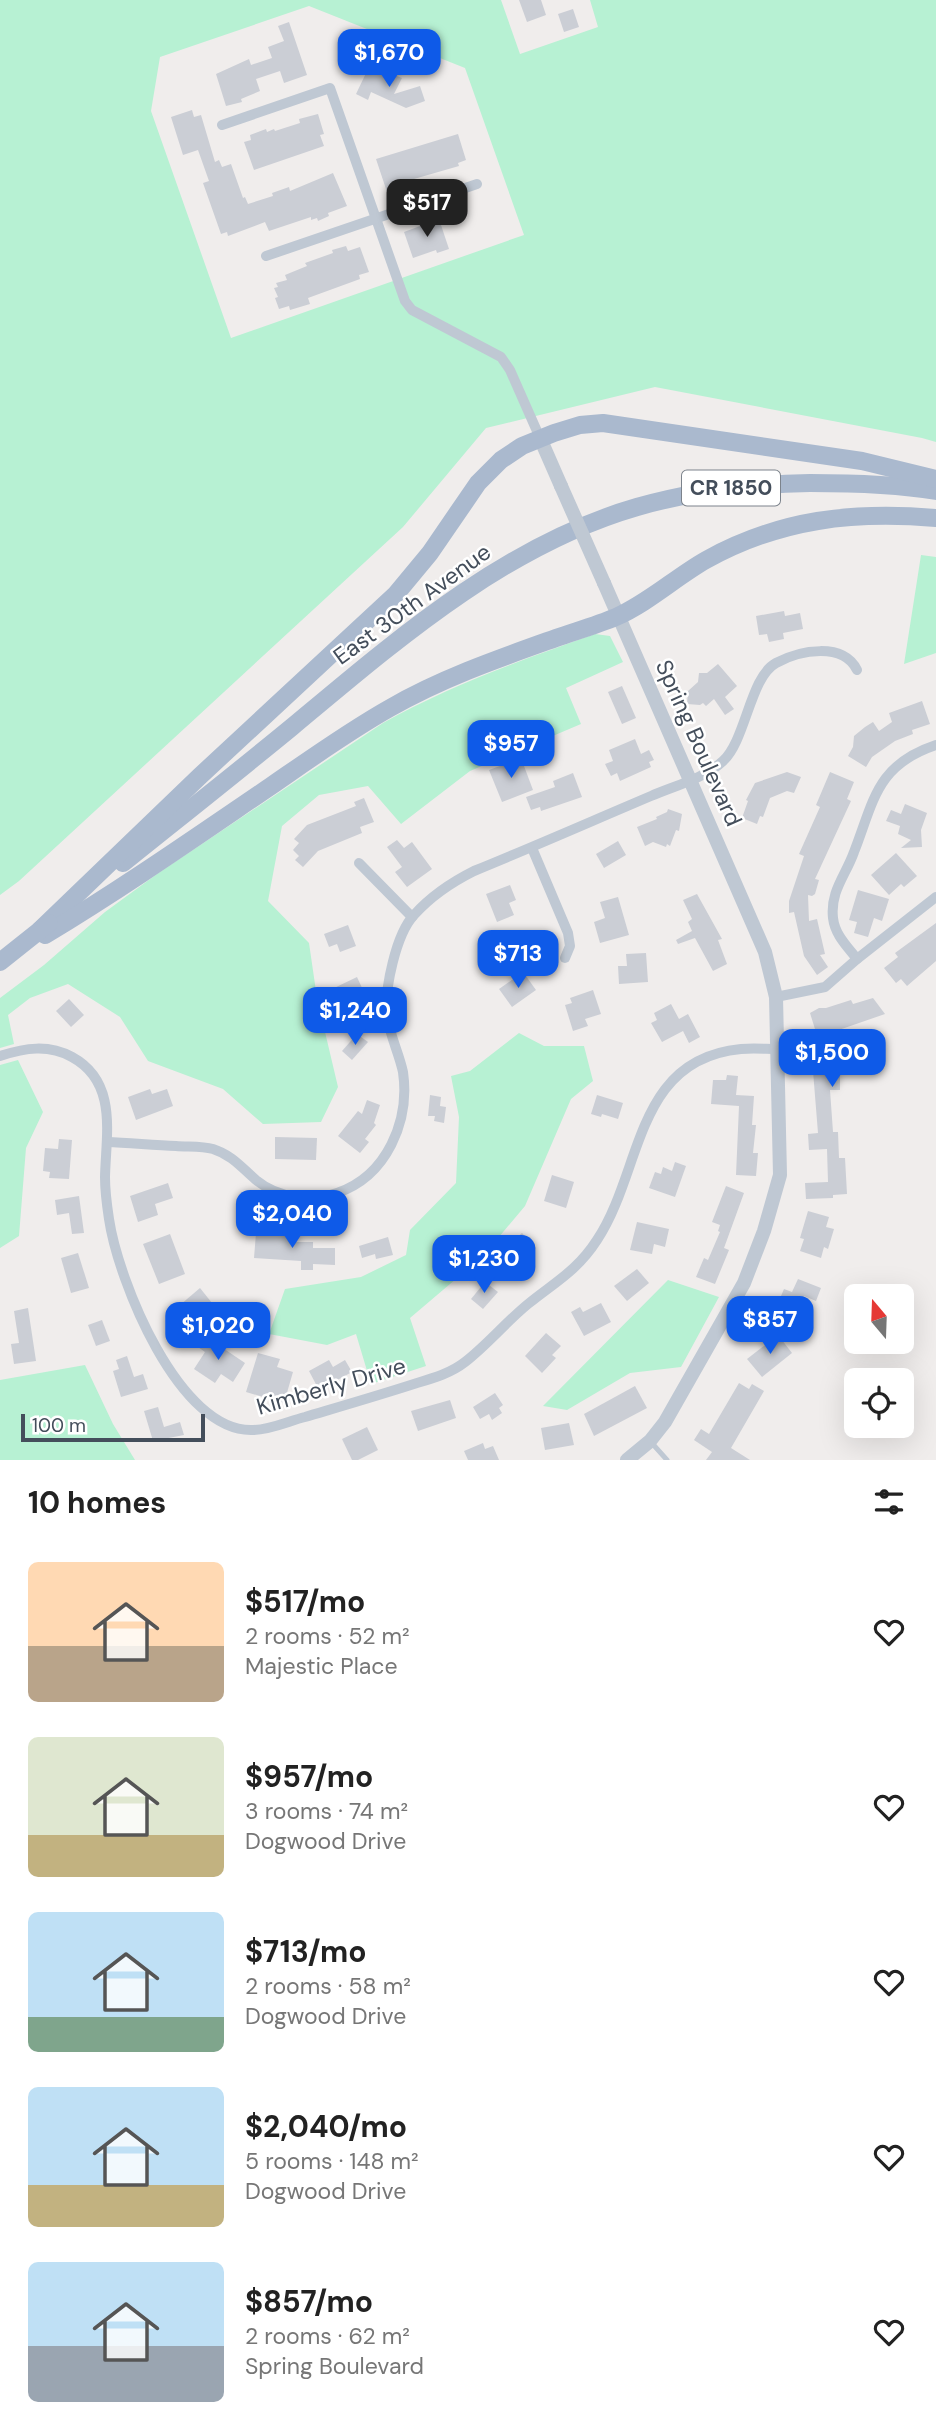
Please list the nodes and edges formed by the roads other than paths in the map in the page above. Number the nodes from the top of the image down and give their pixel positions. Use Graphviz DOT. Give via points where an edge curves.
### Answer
graph roads {
  1 [pos="222,125"];
  2 [pos="477,184"];
  3 [pos="375,218"];
  4 [pos="266,256"];
  5 [pos="540,438"];
  6 [pos="936,479"];
  7 [pos="936,491"];
  8 [pos="936,517"];
  9 [pos="618,616"];
  10 [pos="857,670"];
  11 [pos="936,745"];
  12 [pos="690,779"];
  13 [pos="531,848"];
  14 [pos="359,863"];
  15 [pos="936,897"];
  16 [pos="412,917"];
  17 [pos="40,930"];
  18 [pos="565,958"];
  19 [pos="857,959"];
  20 [pos="2,961"];
  21 [pos="776,997"];
  22 [pos="778,1049"];
  23 [pos="0,1056"];
  24 [pos="107,1142"];
  25 [pos="650,1441"];
  26 [pos="627,1460"];
  27 [pos="667,1460"];
  1 -- 3 [label="street, Spring Boulevard" via="330,88"];
  2 -- 3 [label="street"];
  3 -- 4 [label="street"];
  3 -- 5 [label="street, Spring Boulevard" via="412,310 501,356"];
  5 -- 6 [label="main road" via="603,423 862,461"];
  5 -- 9 [label="street, Spring Boulevard, bridge"];
  5 -- 17 [label="main road" via="501,460 478,483 396,594"];
  7 -- 17 [label="main road, East 30th Avenue / CR 1850" via="835,483 734,487 635,508 536,550 416,626"];
  8 -- 9 [label="main road" via="843,517 768,532 705,561"];
  9 -- 12 [label="street, Spring Boulevard"];
  9 -- 20 [label="main road" via="484,665 392,707 138,877"];
  10 -- 12 [label="street" via="841,653 797,653 772,665 724,760"];
  11 -- 19 [label="street" via="919,751 880,783 854,854 835,889 836,932"];
  12 -- 13 [label="street"];
  12 -- 21 [label="street, Spring Boulevard" via="758,932"];
  13 -- 16 [label="street" via="452,883"];
  13 -- 18 [label="street" via="568,933 570,946"];
  14 -- 16 [label="street"];
  15 -- 19 [label="street"];
  16 -- 24 [label="street" via="396,950 387,990 390,1033 405,1092 403,1113 386,1155 354,1185 337,1193 291,1196 268,1188 220,1151"];
  17 -- 20 [label="main road, East 30th Avenue"];
  19 -- 21 [label="street" via="825,987"];
  21 -- 22 [label="street, Spring Boulevard"];
  22 -- 24 [label="street, Kimberly Drive" via="740,1049 707,1057 671,1080 649,1114 618,1199 597,1240 570,1274 528,1304 464,1363 430,1379 252,1430 219,1423 197,1406 148,1333 109,1221"];
  22 -- 25 [label="street, Spring Boulevard" via="780,1175 764,1231 728,1313"];
  23 -- 24 [label="street, Kimberly Drive" via="48,1048 86,1066 103,1091"];
  25 -- 26 [label="street, Spring Boulevard"];
  25 -- 27 [label="lane"];
}
